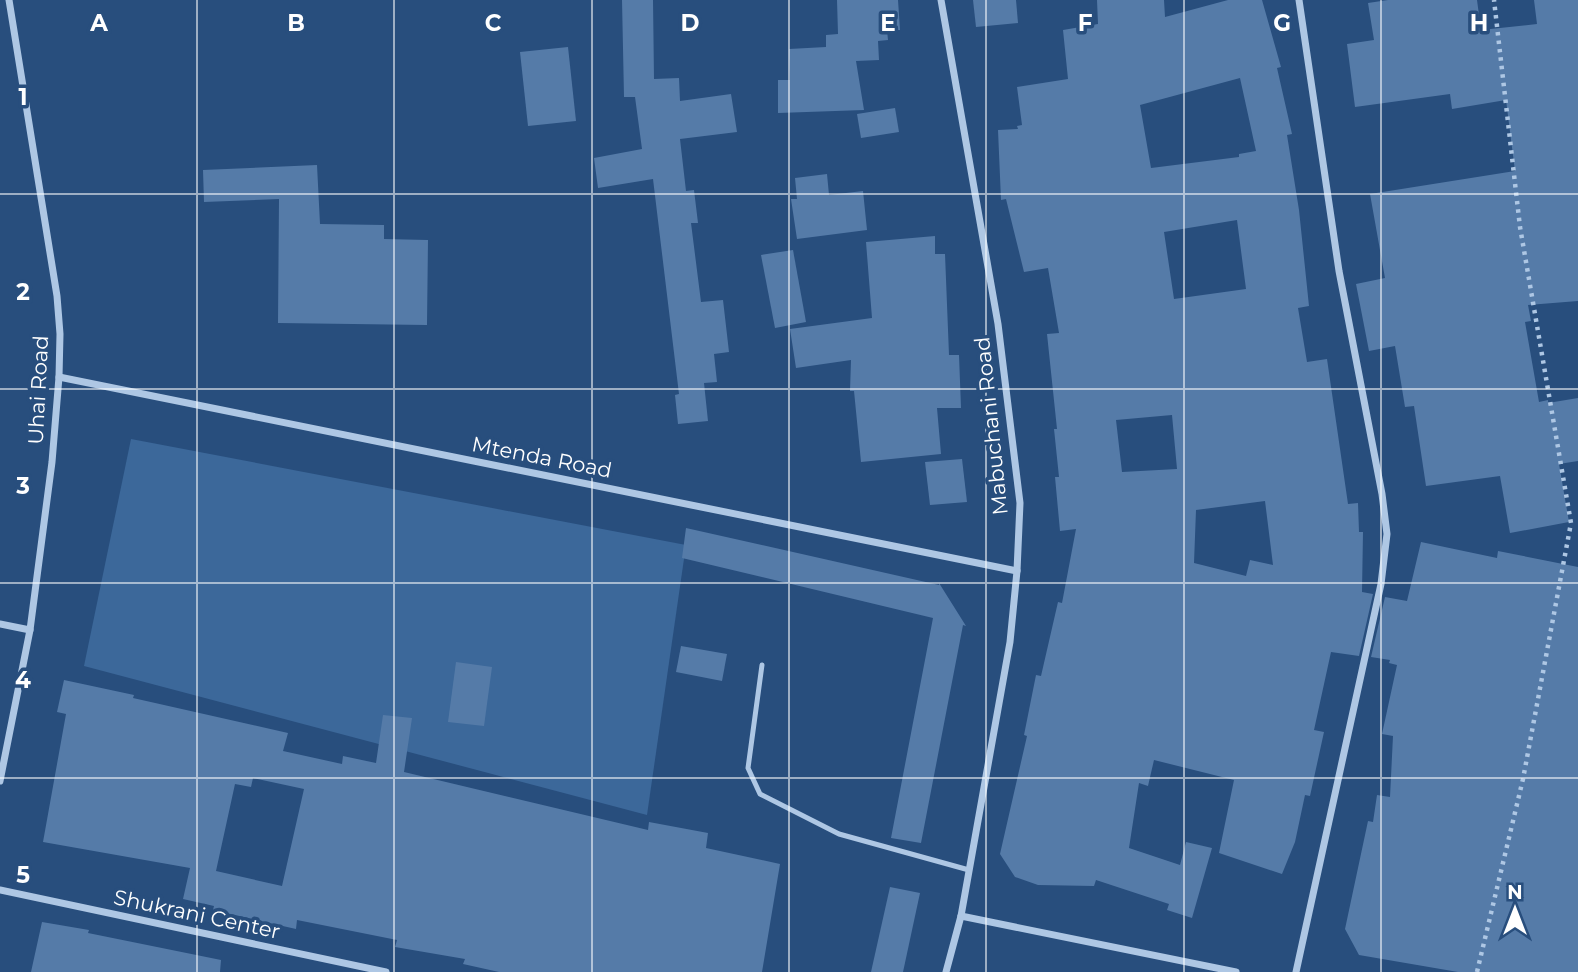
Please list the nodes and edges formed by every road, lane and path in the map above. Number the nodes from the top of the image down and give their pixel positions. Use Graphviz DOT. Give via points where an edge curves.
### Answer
graph roads {
  1 [pos="9,0"];
  2 [pos="941,0"];
  3 [pos="1299,0"];
  4 [pos="1494,0"];
  5 [pos="59,377"];
  6 [pos="1017,570"];
  7 [pos="0,624"];
  8 [pos="30,630"];
  9 [pos="762,665"];
  10 [pos="0,781"];
  11 [pos="969,870"];
  12 [pos="0,890"];
  13 [pos="961,916"];
  14 [pos="386,972"];
  15 [pos="946,972"];
  16 [pos="1236,972"];
  17 [pos="1296,972"];
  18 [pos="1477,972"];
  1 -- 5 [label="street, Uhai Road" via="57,296"];
  2 -- 6 [label="street, Mabuchani Road" via="998,324 1020,503"];
  3 -- 17 [label="street" via="1339,271 1387,534 1381,584"];
  4 -- 18 [label="path" via="1520,226 1571,523 1523,779"];
  5 -- 6 [label="street, Mtenda Road"];
  5 -- 8 [label="street, Uhai Road"];
  6 -- 11 [label="street, Mabuchani Road" via="1010,642"];
  7 -- 8 [label="street"];
  8 -- 10 [label="street, Uhai Road"];
  9 -- 11 [label="lane" via="748,768 760,794 839,834"];
  11 -- 13 [label="street, Mabuchani Road"];
  12 -- 14 [label="street, Shukrani Center"];
  13 -- 15 [label="street, Mabuchani Road"];
  13 -- 16 [label="street"];
}
